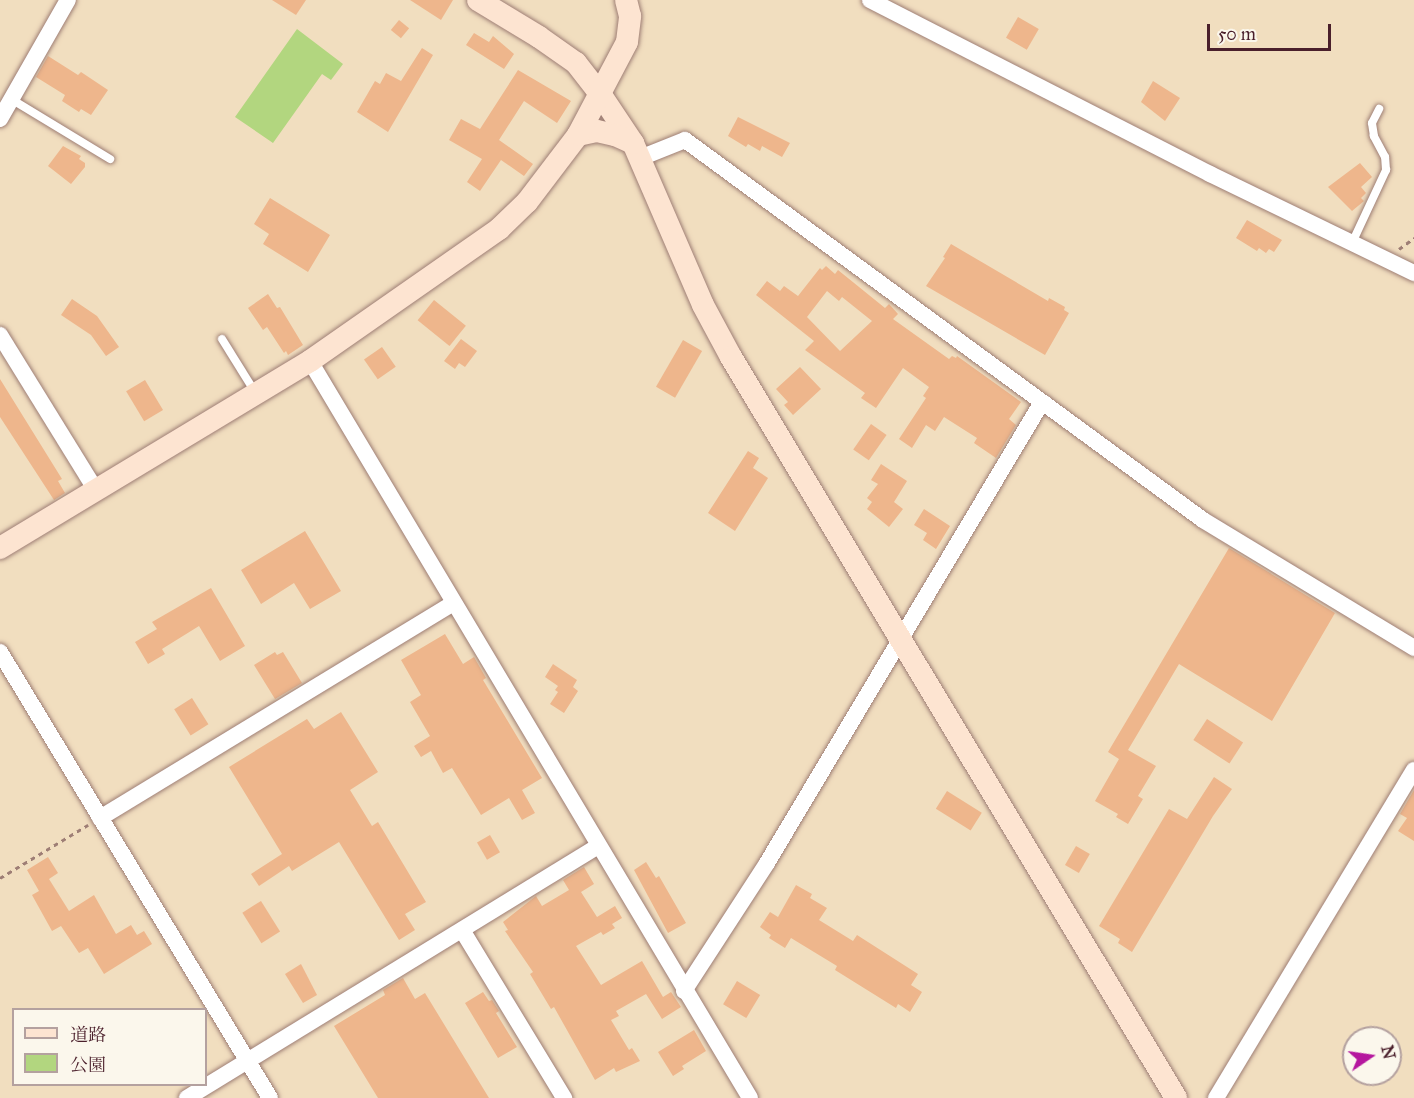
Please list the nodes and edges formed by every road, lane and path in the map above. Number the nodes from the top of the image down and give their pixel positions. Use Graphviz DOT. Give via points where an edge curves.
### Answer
graph roads {
  1 [pos="68,0"];
  2 [pos="478,0"];
  3 [pos="626,0"];
  4 [pos="870,0"];
  5 [pos="599,92"];
  6 [pos="11,99"];
  7 [pos="1379,109"];
  8 [pos="0,119"];
  9 [pos="578,135"];
  10 [pos="636,151"];
  11 [pos="110,159"];
  12 [pos="1352,243"];
  13 [pos="1414,273"];
  14 [pos="0,335"];
  15 [pos="222,339"];
  16 [pos="310,361"];
  17 [pos="256,393"];
  18 [pos="1042,402"];
  19 [pos="95,489"];
  20 [pos="0,548"];
  21 [pos="453,603"];
  22 [pos="900,637"];
  23 [pos="1414,648"];
  24 [pos="0,652"];
  25 [pos="1414,770"];
  26 [pos="100,818"];
  27 [pos="598,846"];
  28 [pos="0,878"];
  29 [pos="462,930"];
  30 [pos="684,991"];
  31 [pos="248,1062"];
  32 [pos="744,1096"];
  33 [pos="187,1098"];
  34 [pos="270,1098"];
  35 [pos="564,1098"];
  36 [pos="1176,1098"];
  37 [pos="1216,1098"];
  1 -- 6 [label="street"];
  2 -- 5 [label="street" via="576,63"];
  3 -- 5 [label="street" via="630,16 627,42"];
  4 -- 12 [label="street"];
  5 -- 9 [label="street"];
  5 -- 10 [label="street"];
  6 -- 8 [label="street"];
  6 -- 11 [label="lane"];
  7 -- 12 [label="lane" via="1372,123 1386,170"];
  9 -- 10 [label="street" via="597,131 615,135"];
  9 -- 16 [label="street" via="527,202 499,229"];
  10 -- 18 [label="street" via="685,140"];
  10 -- 22 [label="street" via="730,357"];
  12 -- 13 [label="street"];
  14 -- 19 [label="street"];
  15 -- 17 [label="lane"];
  16 -- 17 [label="street"];
  16 -- 21 [label="street"];
  17 -- 19 [label="street"];
  18 -- 22 [label="street"];
  18 -- 23 [label="street" via="1203,520"];
  19 -- 20 [label="street"];
  21 -- 26 [label="street"];
  21 -- 27 [label="street"];
  22 -- 30 [label="street" via="767,863"];
  22 -- 36 [label="street"];
  24 -- 26 [label="street"];
  25 -- 37 [label="street"];
  26 -- 28 [label="path"];
  26 -- 31 [label="street"];
  27 -- 29 [label="street"];
  27 -- 30 [label="street"];
  29 -- 31 [label="street"];
  29 -- 35 [label="street"];
  30 -- 32 [label="street"];
  31 -- 33 [label="street"];
  31 -- 34 [label="street"];
}
